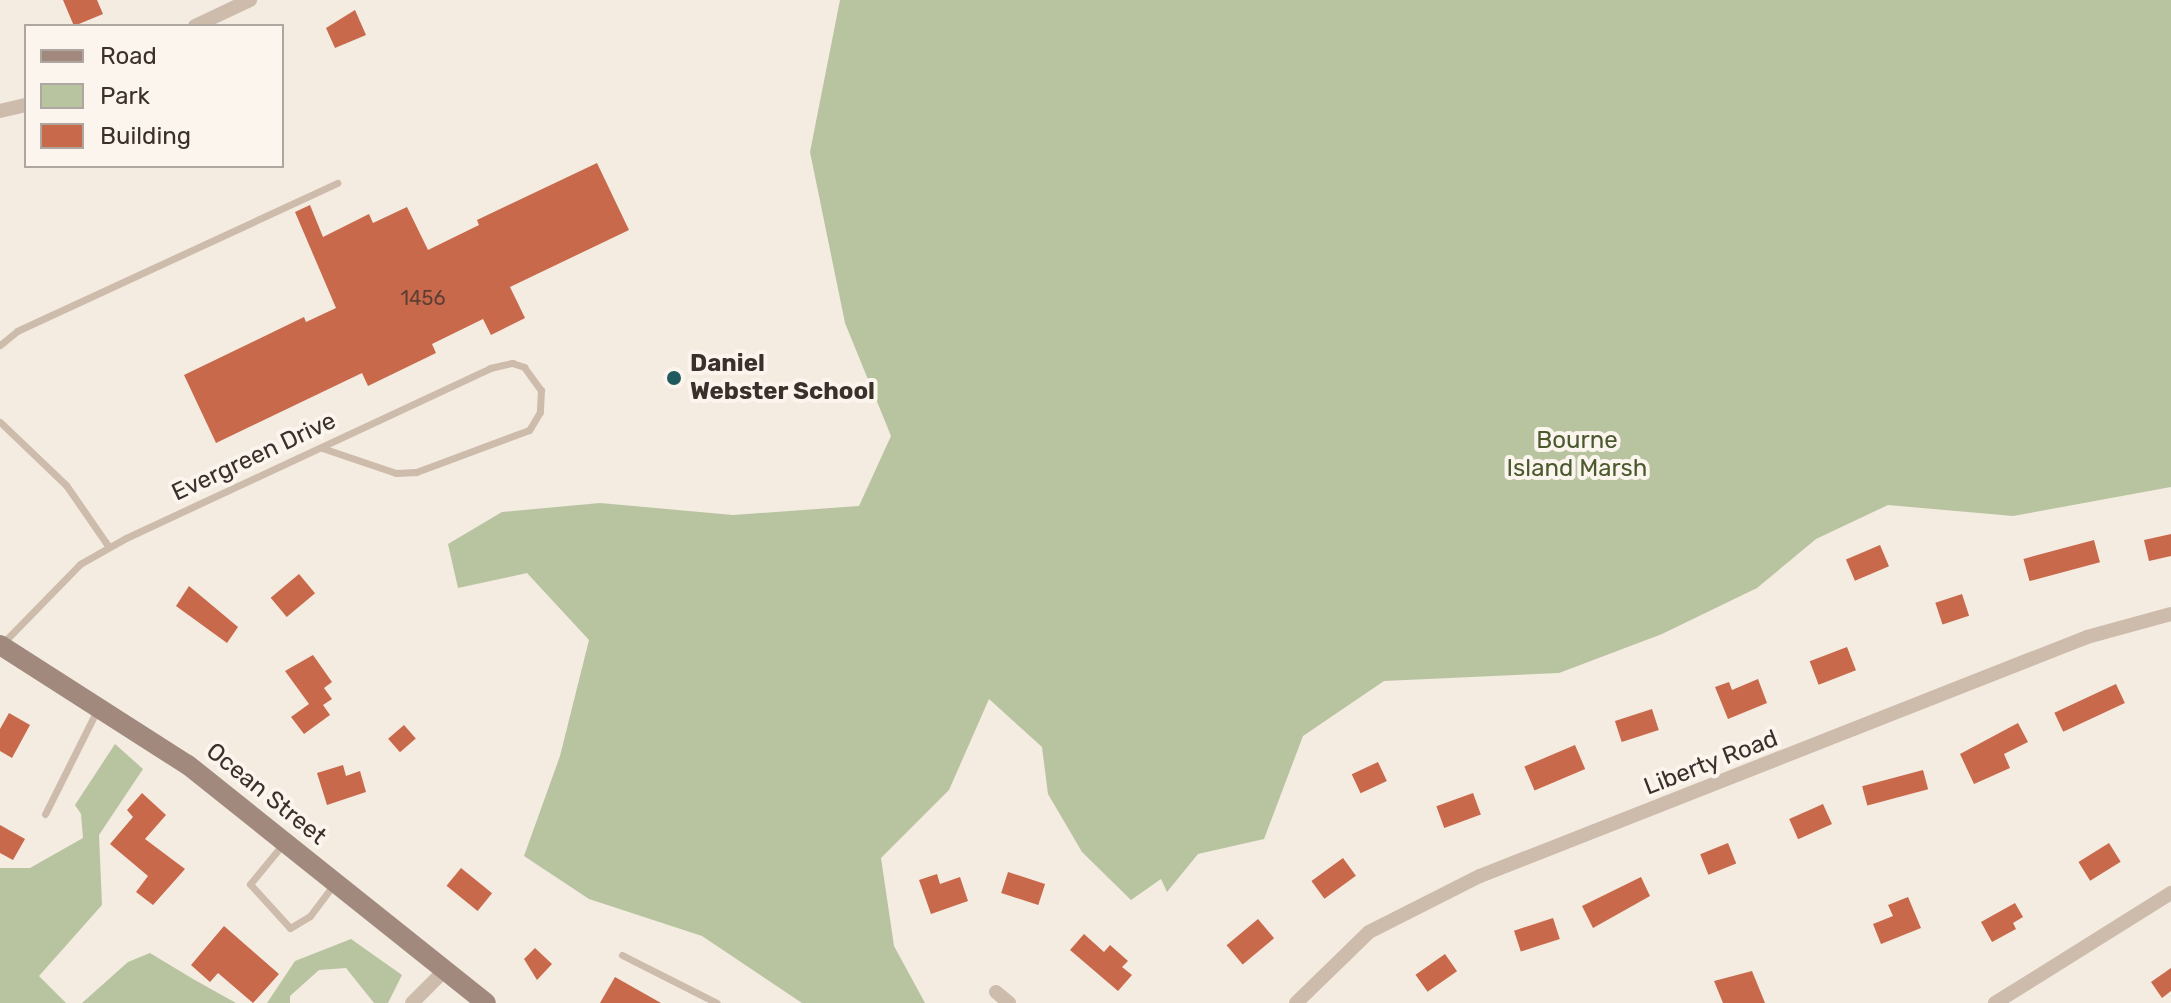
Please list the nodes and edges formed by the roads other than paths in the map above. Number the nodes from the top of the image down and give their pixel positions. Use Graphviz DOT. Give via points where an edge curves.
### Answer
graph roads {
  1 [pos="250,0"];
  2 [pos="199,24"];
  3 [pos="24,105"];
  4 [pos="0,111"];
  5 [pos="338,183"];
  6 [pos="0,345"];
  7 [pos="0,422"];
  8 [pos="322,448"];
  9 [pos="109,547"];
  10 [pos="2171,614"];
  11 [pos="0,645"];
  12 [pos="100,704"];
  13 [pos="45,814"];
  14 [pos="285,842"];
  15 [pos="335,883"];
  16 [pos="2171,893"];
  17 [pos="622,955"];
  18 [pos="443,972"];
  19 [pos="996,992"];
  20 [pos="705,1000"];
  21 [pos="412,1003"];
  22 [pos="486,1003"];
  23 [pos="717,1003"];
  24 [pos="1009,1003"];
  25 [pos="1296,1003"];
  26 [pos="1995,1003"];
  1 -- 2 [label="street"];
  3 -- 4 [label="street"];
  5 -- 6 [label="lane" via="17,331"];
  7 -- 9 [label="lane" via="66,485"];
  8 -- 8 [label="lane, Evergreen Drive" via="396,473 416,472 529,430 540,412 541,390 524,367 512,363 490,368"];
  8 -- 9 [label="lane, Evergreen Drive"];
  9 -- 11 [label="lane, Evergreen Drive" via="80,564"];
  10 -- 25 [label="street, Liberty Road" via="2087,637 1480,876 1377,926 1340,955"];
  11 -- 12 [label="main road, Ocean Street"];
  12 -- 13 [label="lane"];
  12 -- 14 [label="main road, Ocean Street"];
  14 -- 15 [label="main road, Ocean Street"];
  14 -- 15 [label="lane" via="250,884 290,928 310,916"];
  15 -- 18 [label="main road, Ocean Street"];
  16 -- 26 [label="street"];
  17 -- 20 [label="lane"];
  18 -- 21 [label="street"];
  18 -- 22 [label="main road, Ocean Street"];
  19 -- 24 [label="street"];
  20 -- 23 [label="lane"];
}
